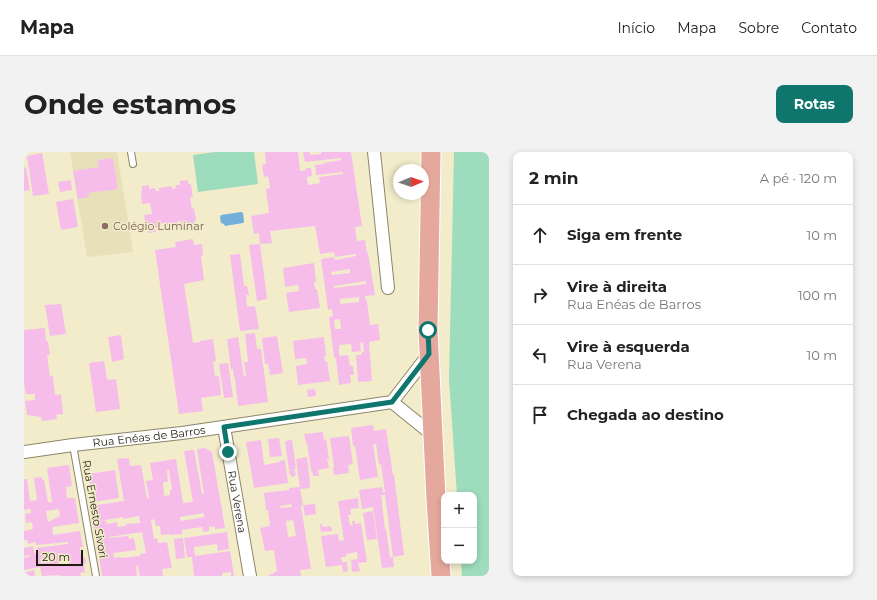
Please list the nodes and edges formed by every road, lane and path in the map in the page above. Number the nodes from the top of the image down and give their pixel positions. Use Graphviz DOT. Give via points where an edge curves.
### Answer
graph roads {
  1 [pos="131,152"];
  2 [pos="374,152"];
  3 [pos="431,152"];
  4 [pos="133,164"];
  5 [pos="388,288"];
  6 [pos="429,354"];
  7 [pos="392,402"];
  8 [pos="224,427"];
  9 [pos="433,435"];
  10 [pos="73,445"];
  11 [pos="24,452"];
  12 [pos="96,576"];
  13 [pos="250,576"];
  14 [pos="441,576"];
  1 -- 4 [label="lane"];
  2 -- 5 [label="street"];
  3 -- 6 [label="main road"];
  6 -- 7 [label="street"];
  6 -- 9 [label="main road"];
  7 -- 8 [label="street, Rua Enéas de Barros"];
  7 -- 9 [label="street"];
  8 -- 10 [label="street, Rua Enéas de Barros"];
  8 -- 13 [label="street, Rua Verena"];
  9 -- 14 [label="main road"];
  10 -- 11 [label="street, Rua Enéas de Barros"];
  10 -- 12 [label="lane, Rua Ernesto Sivori"];
}
